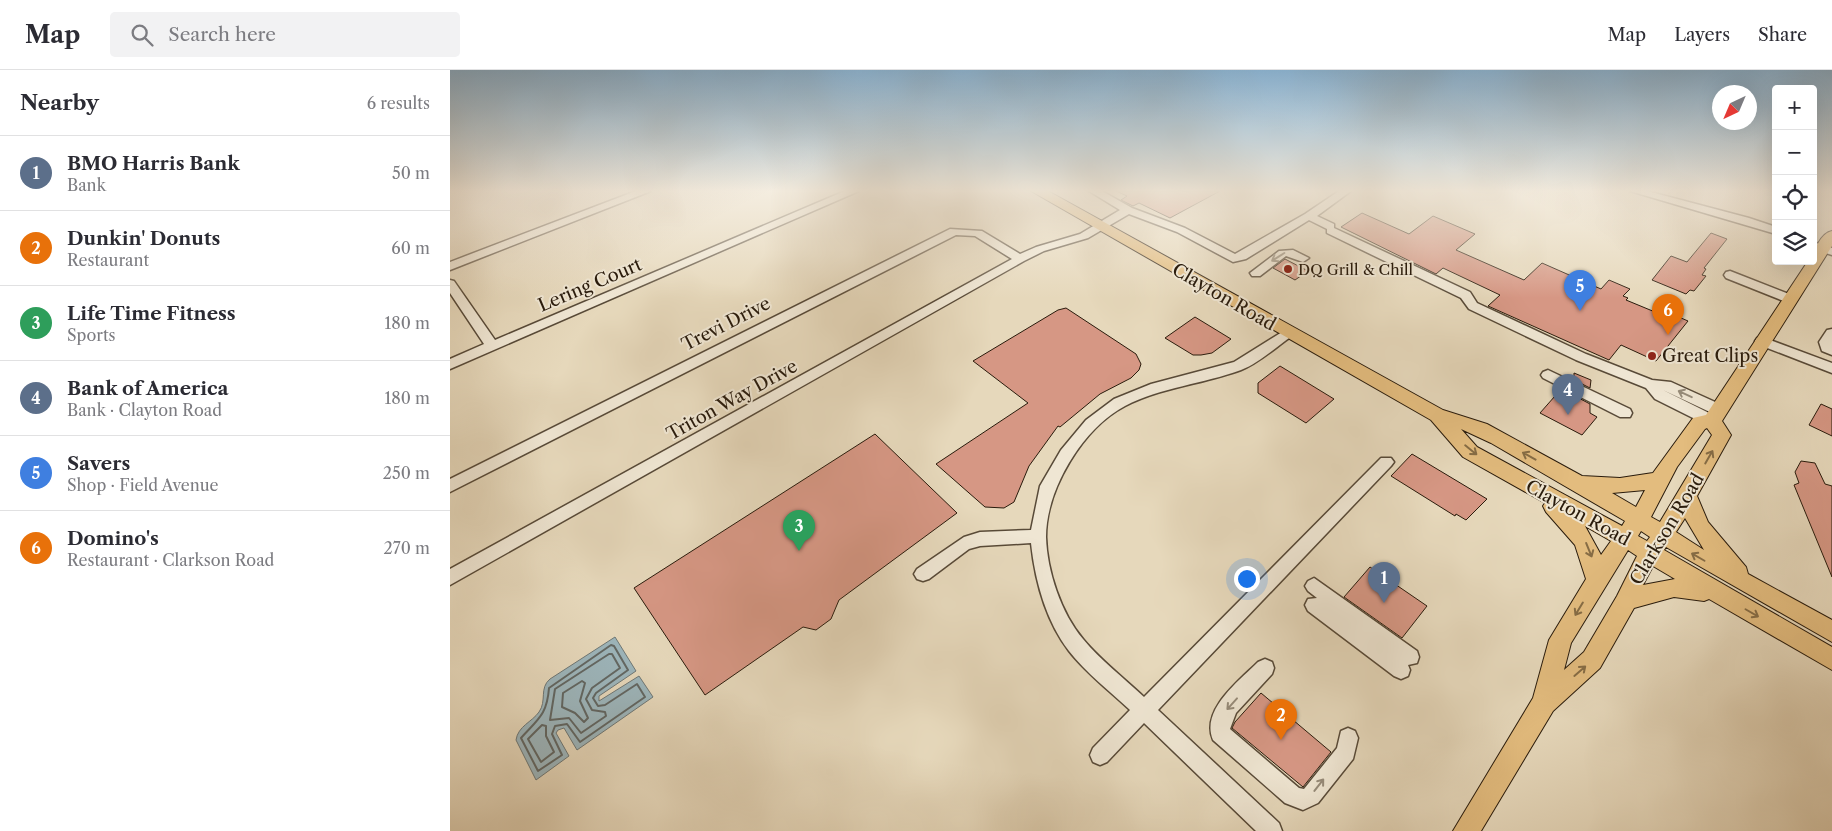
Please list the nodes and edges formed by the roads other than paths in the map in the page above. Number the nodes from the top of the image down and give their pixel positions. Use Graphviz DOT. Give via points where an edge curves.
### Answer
graph roads {
  1 [pos="553,227"];
  2 [pos="771,227"];
  3 [pos="1100,227"];
  4 [pos="1102,227"];
  5 [pos="1172,227"];
  6 [pos="1292,227"];
  7 [pos="1327,227"];
  8 [pos="1825,245"];
  9 [pos="1026,257"];
  10 [pos="1303,258"];
  11 [pos="450,266"];
  12 [pos="1256,273"];
  13 [pos="1730,275"];
  14 [pos="450,284"];
  15 [pos="1790,299"];
  16 [pos="1287,333"];
  17 [pos="1832,333"];
  18 [pos="1762,341"];
  19 [pos="492,346"];
  20 [pos="1832,351"];
  21 [pos="450,364"];
  22 [pos="1832,368"];
  23 [pos="1548,375"];
  24 [pos="1624,413"];
  25 [pos="1715,415"];
  26 [pos="1437,416"];
  27 [pos="1386,462"];
  28 [pos="1572,479"];
  29 [pos="1659,480"];
  30 [pos="450,486"];
  31 [pos="1534,488"];
  32 [pos="1687,495"];
  33 [pos="1638,519"];
  34 [pos="1663,535"];
  35 [pos="1038,536"];
  36 [pos="1624,538"];
  37 [pos="1650,553"];
  38 [pos="922,574"];
  39 [pos="450,578"];
  40 [pos="1597,580"];
  41 [pos="1751,586"];
  42 [pos="1725,598"];
  43 [pos="1626,601"];
  44 [pos="1832,632"];
  45 [pos="1832,659"];
  46 [pos="1403,667"];
  47 [pos="1265,668"];
  48 [pos="1544,703"];
  49 [pos="1143,710"];
  50 [pos="1348,738"];
  51 [pos="1100,755"];
  52 [pos="1271,831"];
  53 [pos="1466,831"];
  1 -- 11 [label="street"];
  2 -- 19 [label="street, Lering Court"];
  3 -- 9 [label="street, Triton Way Drive" via="1080,242"];
  4 -- 16 [label="main road, Clayton Road"];
  5 -- 6 [label="street" via="1233,258 1242,257"];
  7 -- 25 [label="street" via="1466,295 1473,306 1581,357 1651,385 1660,395"];
  8 -- 15 [label="main road, Clarkson Road"];
  9 -- 30 [label="street, Trevi Drive" via="978,233 954,231"];
  9 -- 39 [label="street, Triton Way Drive"];
  10 -- 12 [label="street, one-way" via="1282,253"];
  13 -- 15 [label="street"];
  14 -- 19 [label="street"];
  15 -- 18 [label="main road, Clarkson Road"];
  16 -- 26 [label="main road, Clayton Road"];
  16 -- 35 [label="street" via="1238,366 1156,387 1119,404 1091,424 1066,454 1048,486"];
  17 -- 20 [label="street" via="1826,342"];
  18 -- 22 [label="street"];
  18 -- 25 [label="main road, Clarkson Road"];
  19 -- 21 [label="street, Lering Court"];
  23 -- 24 [label="street"];
  25 -- 29 [label="main road, Clarkson Road" via="1700,423"];
  32 -- 25 [label="main road, Clarkson Road, one-way" via="1722,435"];
  28 -- 26 [label="main road, Clayton Road, one-way" via="1481,429"];
  26 -- 31 [label="main road, Clayton Road, one-way" via="1470,452"];
  27 -- 49 [label="street"];
  28 -- 29 [label="main road" via="1620,486"];
  28 -- 33 [label="main road, Clayton Road"];
  29 -- 33 [label="main road, Clarkson Road"];
  31 -- 36 [label="main road, Clayton Road"];
  31 -- 40 [label="main road, one-way" via="1577,528 1592,558"];
  32 -- 34 [label="main road, Clarkson Road"];
  32 -- 41 [label="main road" via="1696,525"];
  33 -- 34 [label="main road, Clayton Road"];
  33 -- 36 [label="main road, Clarkson Road"];
  34 -- 37 [label="main road, Clarkson Road"];
  41 -- 34 [label="main road, Clayton Road, one-way"];
  35 -- 38 [label="street" via="980,539 964,544"];
  35 -- 49 [label="street" via="1040,561 1053,605 1076,645"];
  36 -- 37 [label="main road, Clayton Road"];
  36 -- 40 [label="main road, Clarkson Road"];
  37 -- 42 [label="main road, Clayton Road"];
  37 -- 43 [label="main road, Clarkson Road" via="1638,571"];
  40 -- 48 [label="main road, Clarkson Road, one-way" via="1560,640"];
  41 -- 44 [label="main road, Clayton Road"];
  42 -- 43 [label="main road" via="1674,586"];
  42 -- 45 [label="main road, Clayton Road, one-way"];
  48 -- 43 [label="main road, Clarkson Road, one-way" via="1592,660"];
  46 -- 46 [label="street" via="1314,601"];
  47 -- 50 [label="street, one-way" via="1225,711 1219,723 1220,732 1292,796 1303,800 1311,796 1346,752"];
  48 -- 53 [label="main road, Clarkson Road"];
  49 -- 51 [label="street"];
  49 -- 52 [label="street"];
}
